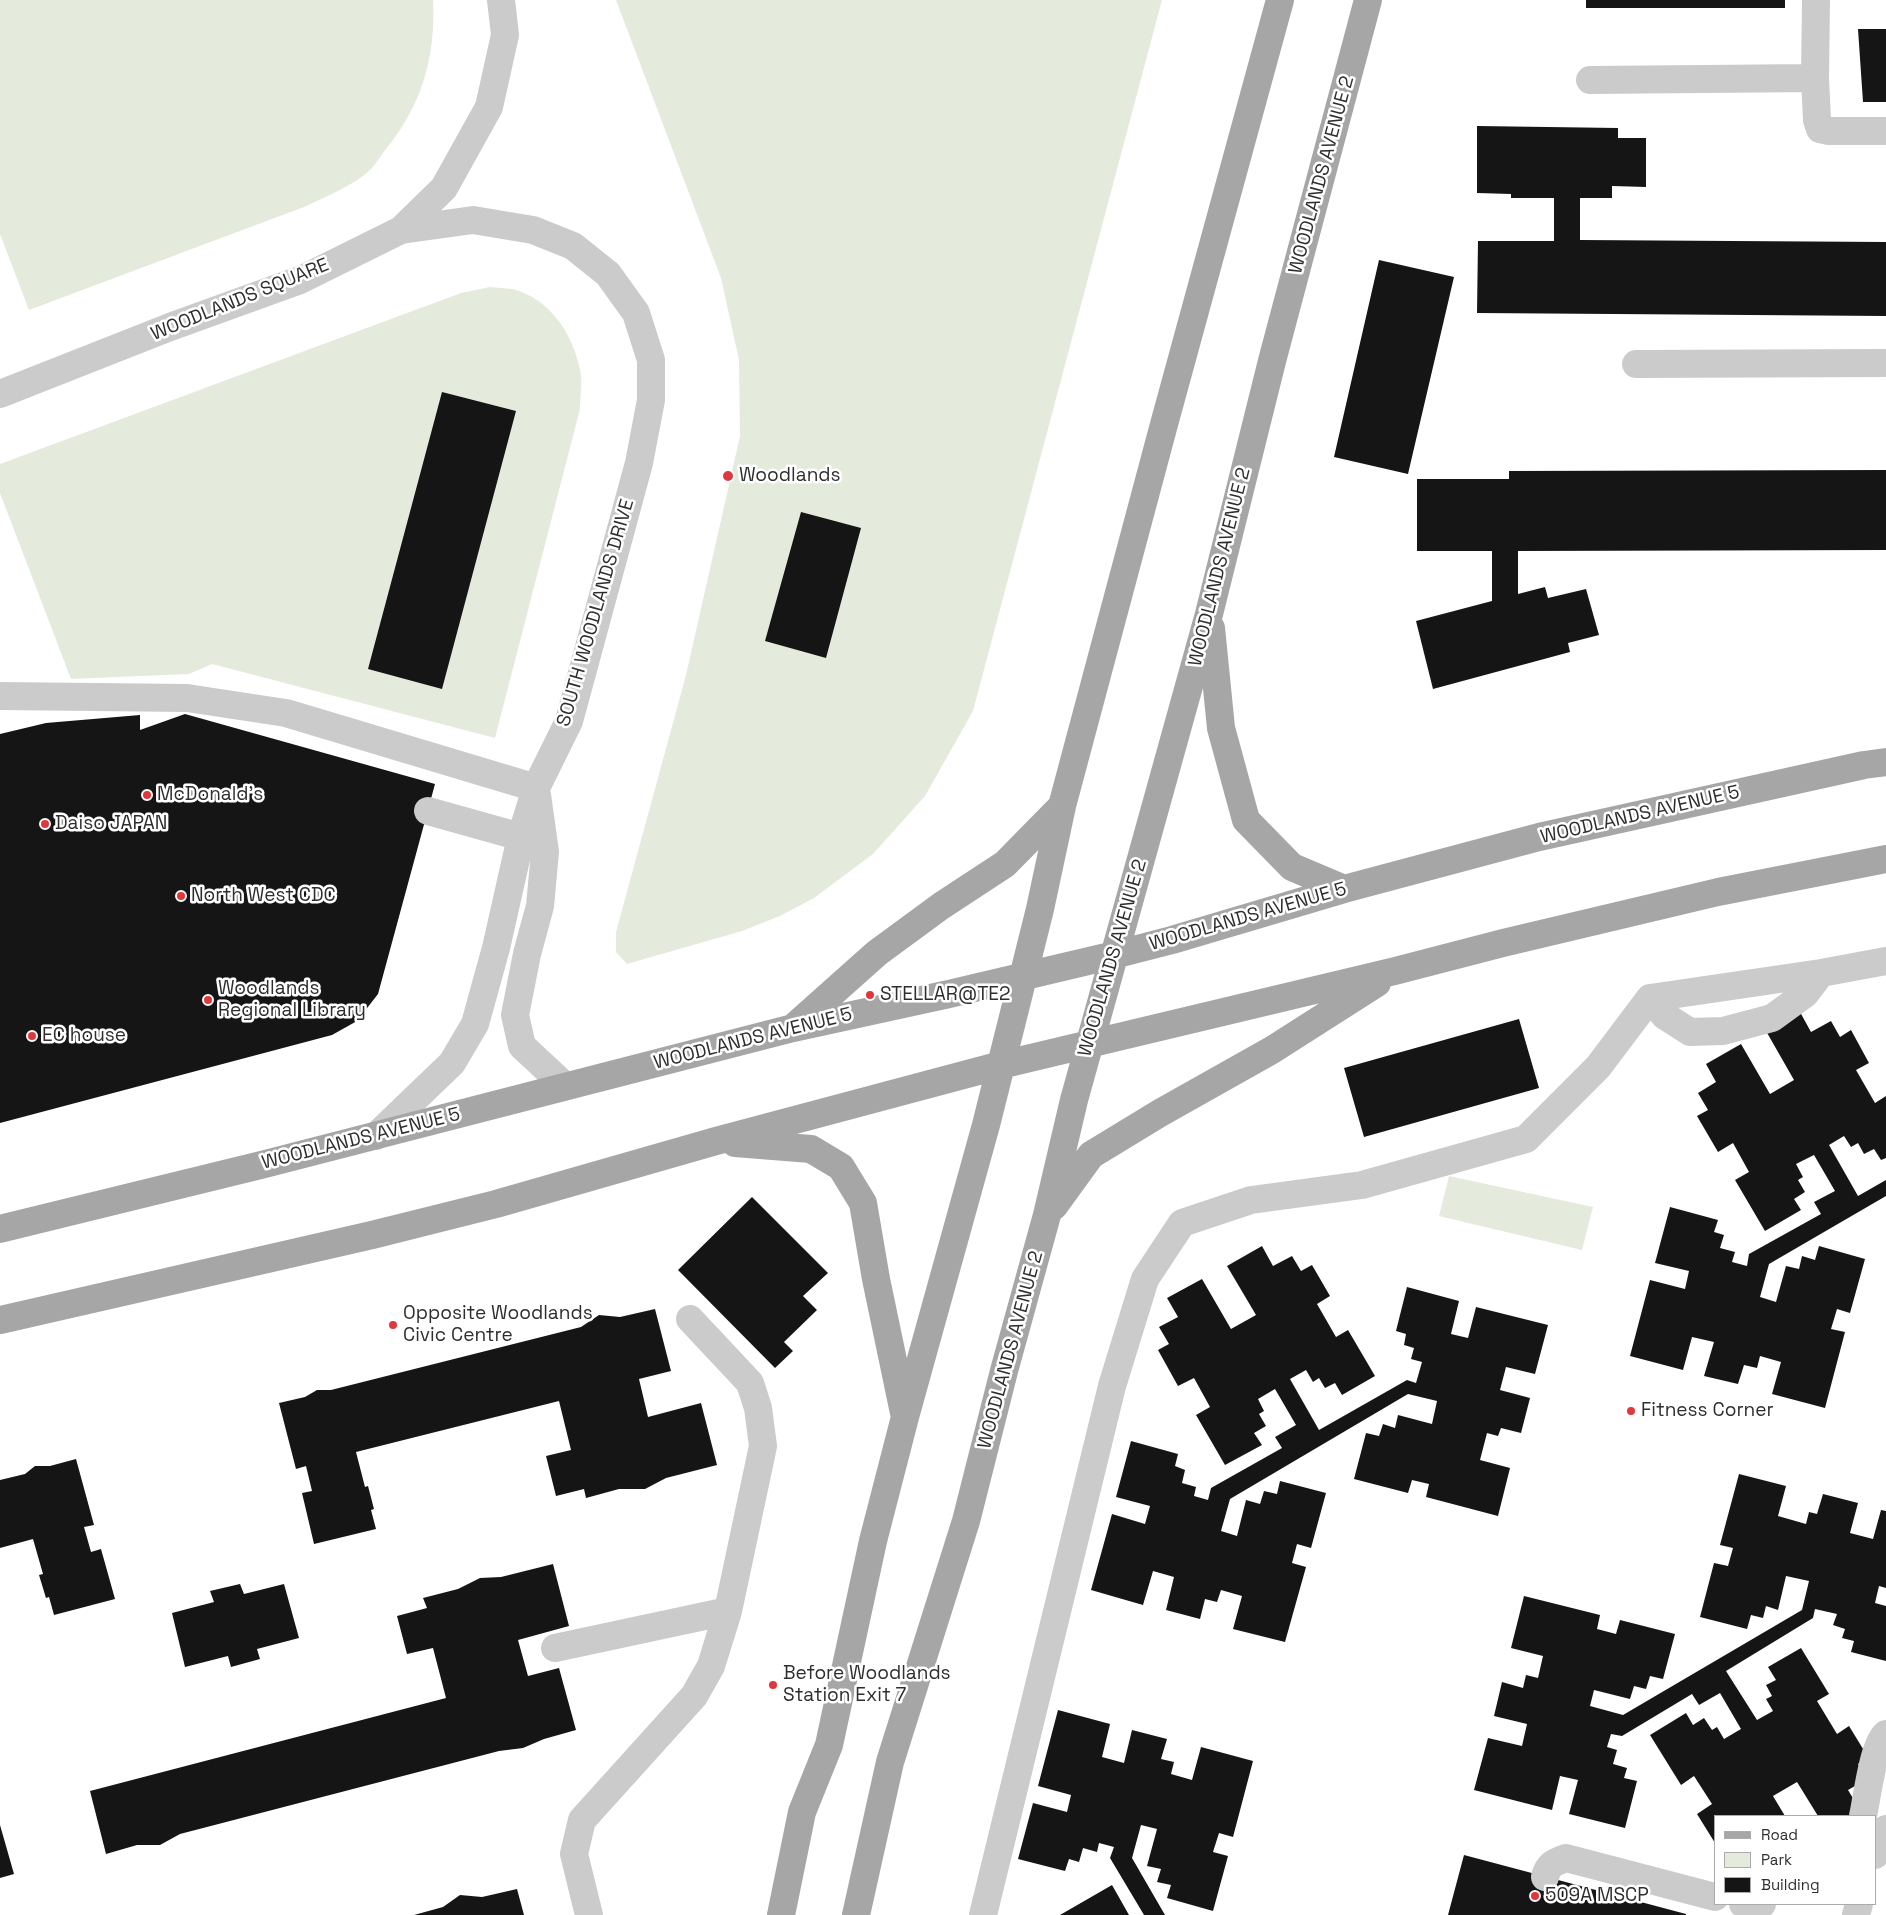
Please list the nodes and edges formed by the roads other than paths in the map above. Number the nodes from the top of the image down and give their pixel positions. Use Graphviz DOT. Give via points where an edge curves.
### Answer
graph roads {
  1 [pos="501,0"];
  2 [pos="1280,0"];
  3 [pos="1368,0"];
  4 [pos="1816,0"];
  5 [pos="1815,78"];
  6 [pos="1590,80"];
  7 [pos="1886,131"];
  8 [pos="401,230"];
  9 [pos="1886,363"];
  10 [pos="1636,364"];
  11 [pos="0,394"];
  12 [pos="1210,614"];
  13 [pos="0,696"];
  14 [pos="1886,762"];
  15 [pos="536,788"];
  16 [pos="1062,806"];
  17 [pos="428,810"];
  18 [pos="521,838"];
  19 [pos="1886,859"];
  20 [pos="1344,889"];
  21 [pos="1114,955"];
  22 [pos="1886,960"];
  23 [pos="1395,971"];
  24 [pos="1821,973"];
  25 [pos="1023,977"];
  26 [pos="1650,998"];
  27 [pos="793,1028"];
  28 [pos="1089,1045"];
  29 [pos="1001,1065"];
  30 [pos="565,1086"];
  31 [pos="376,1136"];
  32 [pos="716,1141"];
  33 [pos="1047,1215"];
  34 [pos="0,1229"];
  35 [pos="690,1319"];
  36 [pos="0,1320"];
  37 [pos="905,1417"];
  38 [pos="728,1612"];
  39 [pos="555,1648"];
  40 [pos="1886,1734"];
  41 [pos="1863,1815"];
  42 [pos="1886,1829"];
  43 [pos="1876,1853"];
  44 [pos="1545,1877"];
  45 [pos="1714,1897"];
  46 [pos="589,1915"];
  47 [pos="781,1915"];
  48 [pos="856,1915"];
  49 [pos="984,1915"];
  1 -- 8 [label="street, WOODLANDS SQUARE" via="505,35 489,107 444,188"];
  2 -- 16 [label="main road"];
  3 -- 12 [label="main road, WOODLANDS AVENUE 2" via="1272,362"];
  4 -- 5 [label="street"];
  5 -- 6 [label="street"];
  5 -- 7 [label="street" via="1820,129"];
  8 -- 11 [label="street, WOODLANDS SQUARE" via="300,280"];
  8 -- 15 [label="street, SOUTH WOODLANDS DRIVE" via="473,220 533,230 573,246 608,274 636,313 650,360 651,400 639,463 569,721"];
  9 -- 10 [label="street"];
  12 -- 20 [label="main road" via="1221,728 1246,820 1292,867"];
  12 -- 21 [label="main road, WOODLANDS AVENUE 2"];
  13 -- 15 [label="street" via="187,698 286,713"];
  14 -- 20 [label="main road, WOODLANDS AVENUE 5" via="1539,837"];
  15 -- 18 [label="street, SOUTH WOODLANDS DRIVE"];
  15 -- 30 [label="street" via="546,852 540,906 515,1015 522,1046"];
  16 -- 25 [label="main road"];
  16 -- 27 [label="main road" via="1005,864 877,953"];
  17 -- 18 [label="street"];
  18 -- 31 [label="street, SOUTH WOODLANDS DRIVE" via="475,1024 452,1063"];
  19 -- 23 [label="main road" via="1708,894"];
  20 -- 21 [label="main road, WOODLANDS AVENUE 5"];
  21 -- 25 [label="main road, WOODLANDS AVENUE 5"];
  21 -- 28 [label="main road, WOODLANDS AVENUE 2"];
  22 -- 24 [label="street"];
  23 -- 28 [label="main road"];
  23 -- 33 [label="main road" via="1272,1050 1091,1154"];
  24 -- 26 [label="street"];
  24 -- 26 [label="street" via="1805,994 1772,1018 1723,1031 1690,1032 1665,1016"];
  25 -- 27 [label="main road, WOODLANDS AVENUE 5"];
  25 -- 29 [label="main road"];
  26 -- 49 [label="street" via="1598,1067 1526,1139 1362,1185 1251,1200 1182,1224 1145,1279 1112,1386"];
  27 -- 30 [label="main road, WOODLANDS AVENUE 5"];
  28 -- 29 [label="main road"];
  28 -- 33 [label="main road, WOODLANDS AVENUE 2"];
  29 -- 32 [label="main road"];
  29 -- 37 [label="main road"];
  30 -- 31 [label="main road, WOODLANDS AVENUE 5"];
  31 -- 34 [label="main road, WOODLANDS AVENUE 5"];
  32 -- 36 [label="main road" via="496,1204"];
  32 -- 37 [label="main road" via="811,1149 841,1167 863,1203"];
  33 -- 48 [label="main road, WOODLANDS AVENUE 2" via="966,1521 890,1762"];
  35 -- 38 [label="street" via="750,1383 758,1408 763,1446"];
  37 -- 47 [label="main road" via="873,1541 829,1745 802,1812"];
  38 -- 39 [label="street"];
  38 -- 46 [label="street" via="711,1666 694,1696 582,1820 574,1854"];
  40 -- 41 [label="street" via="1873,1764"];
  42 -- 43 [label="street"];
  44 -- 45 [label="street" via="1554,1862 1566,1858"];
}
